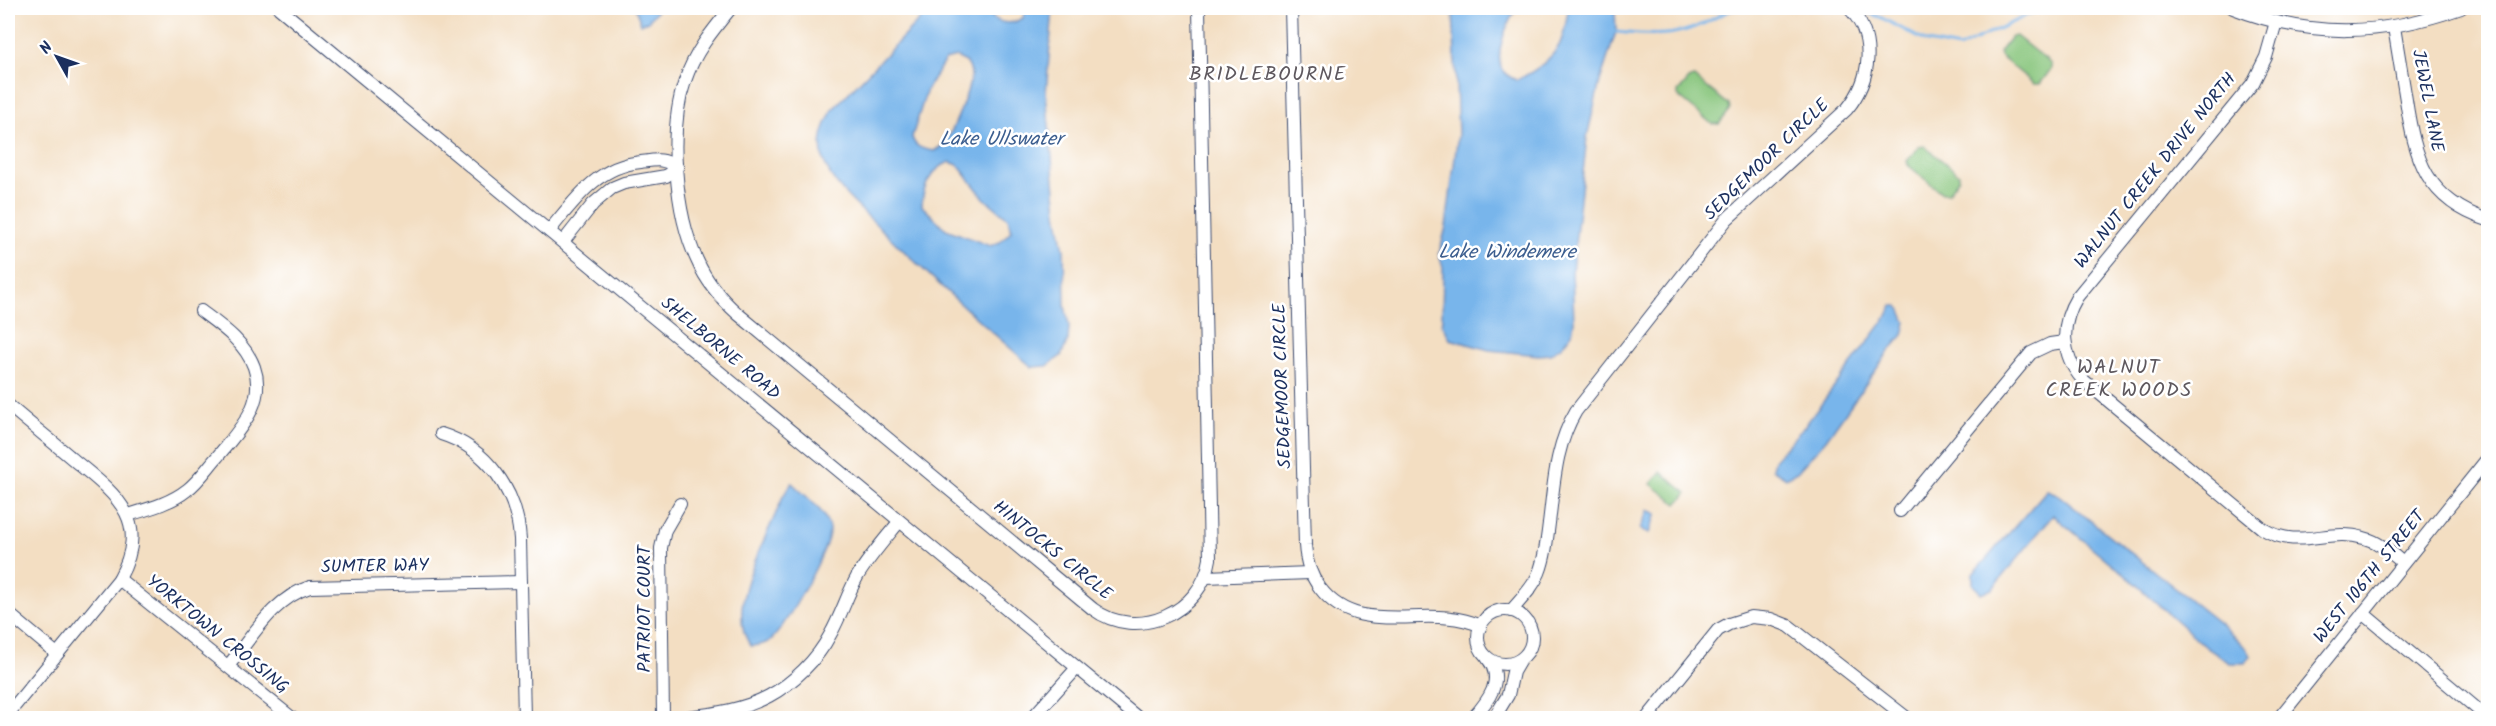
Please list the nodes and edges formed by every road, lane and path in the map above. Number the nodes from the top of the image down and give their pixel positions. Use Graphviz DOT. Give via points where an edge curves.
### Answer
graph roads {
  1 [pos="279,8"];
  2 [pos="731,8"];
  3 [pos="1199,8"];
  4 [pos="1291,8"];
  5 [pos="1849,8"];
  6 [pos="2233,8"];
  7 [pos="2458,8"];
  8 [pos="2276,22"];
  9 [pos="2394,27"];
  10 [pos="677,166"];
  11 [pos="2488,220"];
  12 [pos="549,231"];
  13 [pos="562,242"];
  14 [pos="201,311"];
  15 [pos="2064,342"];
  16 [pos="8,405"];
  17 [pos="441,434"];
  18 [pos="2487,462"];
  19 [pos="680,504"];
  20 [pos="1900,511"];
  21 [pos="128,515"];
  22 [pos="899,522"];
  23 [pos="2403,563"];
  24 [pos="1311,573"];
  25 [pos="1206,577"];
  26 [pos="119,579"];
  27 [pos="521,582"];
  28 [pos="1511,611"];
  29 [pos="8,613"];
  30 [pos="2363,613"];
  31 [pos="1481,626"];
  32 [pos="57,654"];
  33 [pos="1487,658"];
  34 [pos="1520,660"];
  35 [pos="228,666"];
  36 [pos="1076,669"];
  37 [pos="8,714"];
  38 [pos="292,718"];
  39 [pos="524,718"];
  40 [pos="663,718"];
  41 [pos="680,718"];
  42 [pos="1032,718"];
  43 [pos="1138,718"];
  44 [pos="1473,718"];
  45 [pos="1494,718"];
  46 [pos="1647,718"];
  47 [pos="1907,718"];
  48 [pos="2279,718"];
  49 [pos="2488,718"];
  1 -- 12 [label="street, SHELBORNE ROAD"];
  2 -- 10 [label="street, HINTOCKS CIRCLE" via="704,42 685,80 676,115"];
  3 -- 25 [label="street, HINTOCKS CIRCLE" via="1211,538"];
  4 -- 24 [label="street, SEDGEMOOR CIRCLE" via="1305,545"];
  5 -- 28 [label="street, SEDGEMOOR CIRCLE" via="1858,19 1867,44 1867,69 1857,95 1847,109 1727,219 1576,411 1557,458 1541,569"];
  6 -- 8 [label="street"];
  7 -- 9 [label="street"];
  8 -- 9 [label="street" via="2331,30"];
  8 -- 15 [label="street, WALNUT CREEK DRIVE NORTH" via="2253,83 2077,297 2068,314"];
  9 -- 11 [label="street, JEWEL LANE" via="2412,137 2421,165 2450,201"];
  10 -- 12 [label="street" via="664,159 635,162 602,174 583,190"];
  10 -- 13 [label="street" via="666,176 612,188 593,204"];
  10 -- 25 [label="street, HINTOCKS CIRCLE" via="691,247 702,271 724,301 1093,609 1118,622 1156,620 1189,602"];
  12 -- 13 [label="street, SHELBORNE ROAD"];
  13 -- 22 [label="street, SHELBORNE ROAD"];
  14 -- 21 [label="street" via="232,336 251,360 256,372 256,398 251,412 193,486 172,500"];
  15 -- 20 [label="street" via="2031,353"];
  15 -- 23 [label="street" via="2082,379 2263,529 2290,540 2361,537 2383,546"];
  16 -- 21 [label="street" via="111,490"];
  17 -- 27 [label="street" via="473,449 502,482 519,528"];
  18 -- 23 [label="street, WEST 106TH STREET"];
  19 -- 40 [label="street, PATRIOT COURT" via="665,530 661,548"];
  21 -- 26 [label="street" via="131,548"];
  22 -- 36 [label="street, SHELBORNE ROAD"];
  22 -- 41 [label="street" via="862,570 830,636 801,672 769,696 752,703"];
  23 -- 30 [label="street, WEST 106TH STREET"];
  24 -- 25 [label="street"];
  24 -- 31 [label="street, SEDGEMOOR CIRCLE" via="1333,602 1358,615 1458,617"];
  26 -- 32 [label="street"];
  26 -- 35 [label="street, YORKTOWN CROSSING"];
  27 -- 35 [label="street, SUMTER WAY" via="310,587 282,602"];
  27 -- 39 [label="street"];
  28 -- 31 [label="street" via="1490,615"];
  28 -- 34 [label="street" via="1523,617 1532,636 1529,650"];
  29 -- 32 [label="street"];
  30 -- 48 [label="street, WEST 106TH STREET"];
  30 -- 49 [label="street"];
  31 -- 33 [label="street" via="1479,646"];
  32 -- 37 [label="street"];
  33 -- 34 [label="street" via="1500,664"];
  33 -- 44 [label="street" via="1496,676 1489,697"];
  34 -- 45 [label="street" via="1508,695"];
  35 -- 38 [label="street, YORKTOWN CROSSING"];
  36 -- 42 [label="street"];
  36 -- 43 [label="street, SHELBORNE ROAD"];
  46 -- 47 [label="street" via="1711,638 1729,624 1751,617 1789,626"];
}
